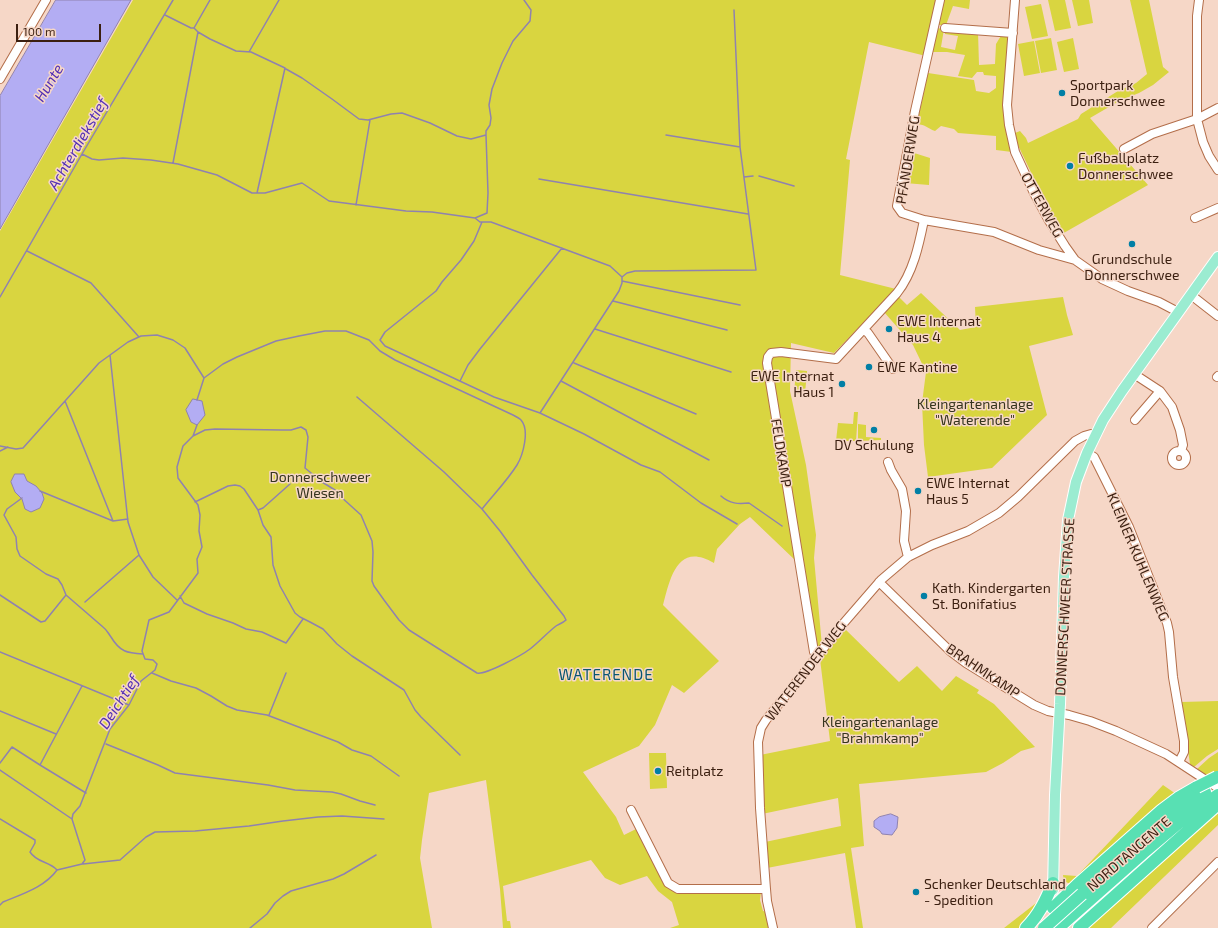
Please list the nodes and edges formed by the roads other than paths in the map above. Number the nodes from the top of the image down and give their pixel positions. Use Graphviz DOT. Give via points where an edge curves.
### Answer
graph roads {
  1 [pos="46,0"];
  2 [pos="940,0"];
  3 [pos="1015,0"];
  4 [pos="1199,0"];
  5 [pos="945,28"];
  6 [pos="1013,33"];
  7 [pos="0,79"];
  8 [pos="1218,108"];
  9 [pos="1197,119"];
  10 [pos="1124,149"];
  11 [pos="1218,170"];
  12 [pos="1218,208"];
  13 [pos="1195,218"];
  14 [pos="924,220"];
  15 [pos="1218,257"];
  16 [pos="1075,260"];
  17 [pos="1191,294"];
  18 [pos="1178,312"];
  19 [pos="1218,316"];
  20 [pos="864,330"];
  21 [pos="893,369"];
  22 [pos="1134,374"];
  23 [pos="1160,391"];
  24 [pos="1135,420"];
  25 [pos="1095,436"];
  26 [pos="1181,451"];
  27 [pos="1087,453"];
  28 [pos="888,462"];
  29 [pos="908,557"];
  30 [pos="879,582"];
  31 [pos="818,656"];
  32 [pos="1060,713"];
  33 [pos="1179,762"];
  34 [pos="1214,789"];
  35 [pos="631,810"];
  36 [pos="1218,862"];
  37 [pos="1053,881"];
  38 [pos="766,889"];
  39 [pos="1080,889"];
  40 [pos="1053,908"];
  41 [pos="1029,925"];
  42 [pos="773,928"];
  43 [pos="1044,928"];
  44 [pos="1051,928"];
  45 [pos="1058,928"];
  46 [pos="1079,928"];
  47 [pos="1152,928"];
  1 -- 7 [label="street"];
  2 -- 14 [label="street, PFÄNDERWEG" via="897,206 902,213"];
  3 -- 6 [label="street, OTTERWEG"];
  4 -- 9 [label="street"];
  5 -- 6 [label="street"];
  6 -- 16 [label="street, OTTERWEG" via="1008,105 1015,152 1048,219"];
  8 -- 9 [label="street"];
  9 -- 10 [label="street" via="1152,134"];
  9 -- 11 [label="street" via="1203,142"];
  12 -- 13 [label="street"];
  14 -- 16 [label="street, PFÄNDERWEG" via="994,232 1039,250"];
  14 -- 20 [label="street, FELDKAMP" via="916,253 904,284"];
  15 -- 17 [label="main road, DONNERSCHWEER STRASSE"];
  16 -- 18 [label="street, OTTERWEG" via="1102,279 1160,302"];
  17 -- 18 [label="main road, DONNERSCHWEER STRASSE"];
  17 -- 19 [label="street"];
  18 -- 22 [label="main road, DONNERSCHWEER STRASSE"];
  20 -- 21 [label="street"];
  20 -- 31 [label="street, FELDKAMP" via="836,359 775,352 768,357 767,363 812,644"];
  22 -- 23 [label="street"];
  22 -- 25 [label="main road, DONNERSCHWEER STRASSE" via="1110,408"];
  23 -- 24 [label="street"];
  23 -- 26 [label="street" via="1172,408 1180,430 1183,446"];
  25 -- 27 [label="main road, DONNERSCHWEER STRASSE"];
  25 -- 29 [label="street, WATERENDER WEG" via="1091,434 1075,441 999,513 968,531"];
  27 -- 32 [label="main road, DONNERSCHWEER STRASSE" via="1073,495 1068,520"];
  27 -- 33 [label="street, KLEINER KUHLENWEG" via="1094,457 1129,527 1167,623 1172,672 1184,741 1184,752"];
  28 -- 29 [label="street" via="902,489 906,511 904,540"];
  29 -- 30 [label="street, WATERENDER WEG"];
  30 -- 31 [label="street, WATERENDER WEG"];
  30 -- 32 [label="street, BRAHMKAMP" via="950,651 966,663 1042,709"];
  31 -- 38 [label="street, WATERENDER WEG" via="761,728 758,742 760,808"];
  32 -- 33 [label="street, BRAHMKAMP" via="1116,731"];
  32 -- 37 [label="main road, DONNERSCHWEER STRASSE"];
  33 -- 34 [label="street, BRAHMKAMP"];
  34 -- 39 [label="highway, NORDTANGENTE" via="1181,809"];
  34 -- 45 [label="highway, NORDTANGENTE" via="1187,816"];
  34 -- 46 [label="highway"];
  35 -- 38 [label="street" via="668,882 678,889"];
  36 -- 47 [label="street"];
  37 -- 39 [label="highway"];
  37 -- 40 [label="main road, DONNERSCHWEER STRASSE"];
  37 -- 41 [label="highway" via="1043,905"];
  38 -- 42 [label="street, WATERENDER WEG"];
  39 -- 40 [label="highway"];
  39 -- 43 [label="highway, NORDTANGENTE, bridge"];
  40 -- 44 [label="main road, DONNERSCHWEER STRASSE"];
  41 -- 44 [label="highway" via="1040,923"];
}
